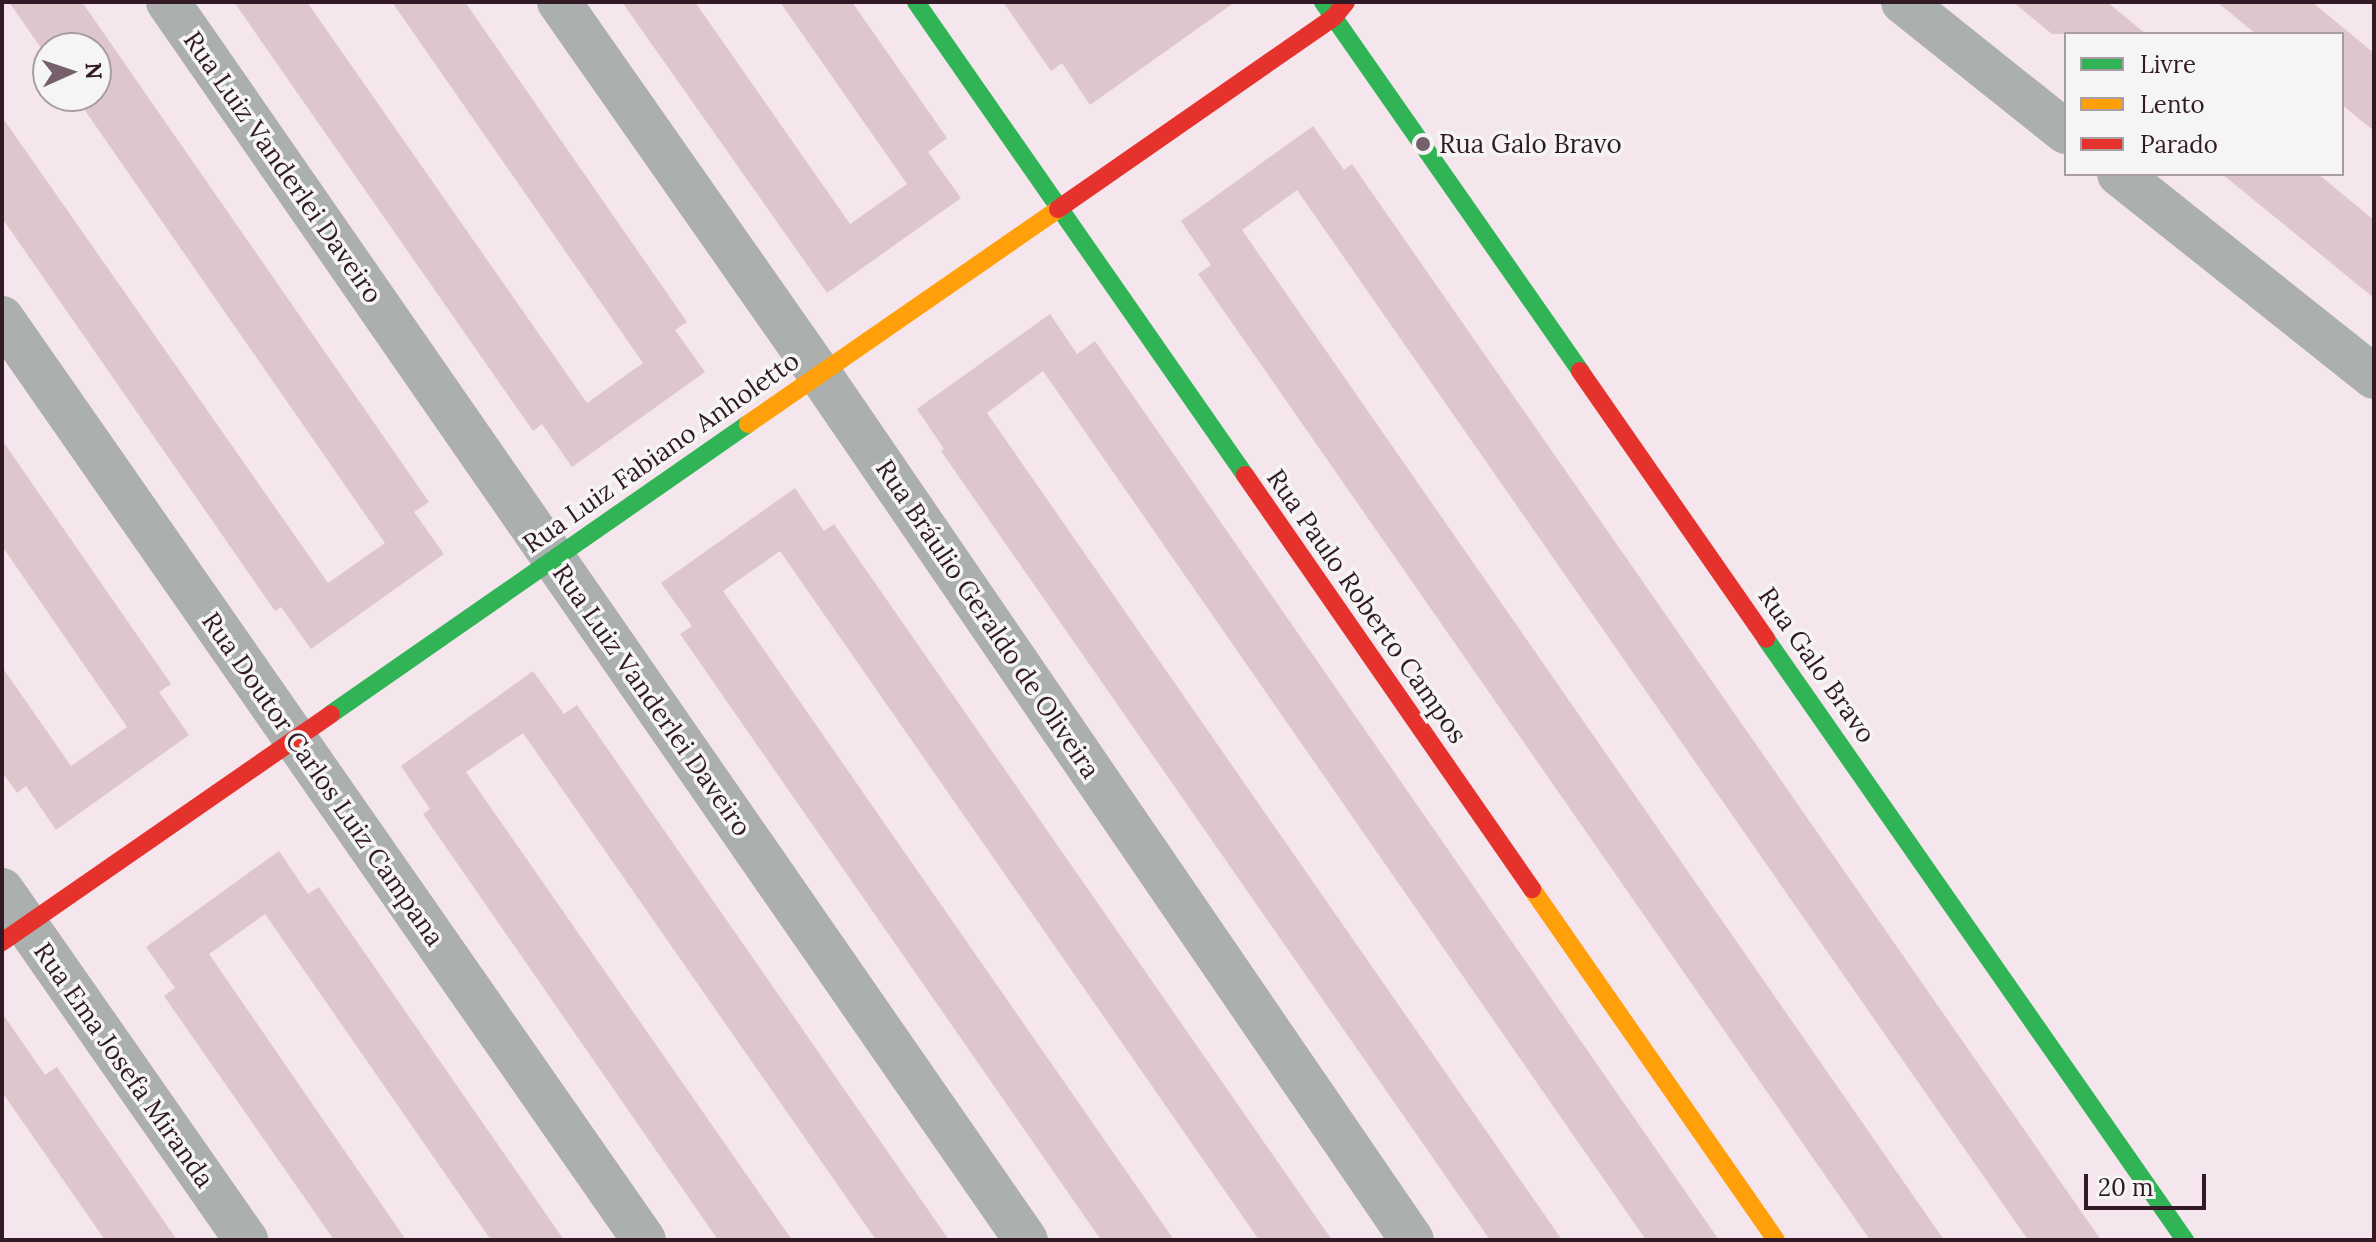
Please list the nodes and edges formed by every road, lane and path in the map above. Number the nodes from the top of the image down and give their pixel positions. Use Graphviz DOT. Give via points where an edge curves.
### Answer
graph roads {
  1 [pos="168,2"];
  2 [pos="559,2"];
  3 [pos="916,2"];
  4 [pos="1346,2"];
  5 [pos="1903,2"];
  6 [pos="1328,10"];
  7 [pos="2064,130"];
  8 [pos="2122,176"];
  9 [pos="1058,207"];
  10 [pos="2,318"];
  11 [pos="819,373"];
  12 [pos="2374,377"];
  13 [pos="554,558"];
  14 [pos="295,739"];
  15 [pos="10,919"];
  16 [pos="246,1240"];
  17 [pos="644,1240"];
  18 [pos="1026,1240"];
  19 [pos="1412,1240"];
  20 [pos="1776,1240"];
  21 [pos="2185,1240"];
  1 -- 13 [label="street, Rua Luiz Vanderlei Daveiro"];
  2 -- 11 [label="street, Rua Bráulio Geraldo de Oliveira"];
  3 -- 9 [label="street, Rua Paulo Roberto Campos"];
  4 -- 6 [label="street, Rua Luiz Fabiano Anholetto"];
  5 -- 7 [label="street"];
  6 -- 9 [label="street, Rua Luiz Fabiano Anholetto"];
  6 -- 21 [label="street, Rua Galo Bravo"];
  8 -- 12 [label="street"];
  9 -- 11 [label="street, Rua Luiz Fabiano Anholetto"];
  9 -- 20 [label="street, Rua Paulo Roberto Campos"];
  10 -- 14 [label="street, Rua Doutor Carlos Luiz Campana"];
  11 -- 13 [label="street, Rua Luiz Fabiano Anholetto"];
  11 -- 19 [label="street, Rua Bráulio Geraldo de Oliveira"];
  13 -- 14 [label="street, Rua Luiz Fabiano Anholetto"];
  13 -- 18 [label="street, Rua Luiz Vanderlei Daveiro"];
  14 -- 15 [label="street, Rua Luiz Fabiano Anholetto"];
  14 -- 17 [label="street, Rua Doutor Carlos Luiz Campana"];
  15 -- 16 [label="street, Rua Ema Josefa Miranda"];
}
